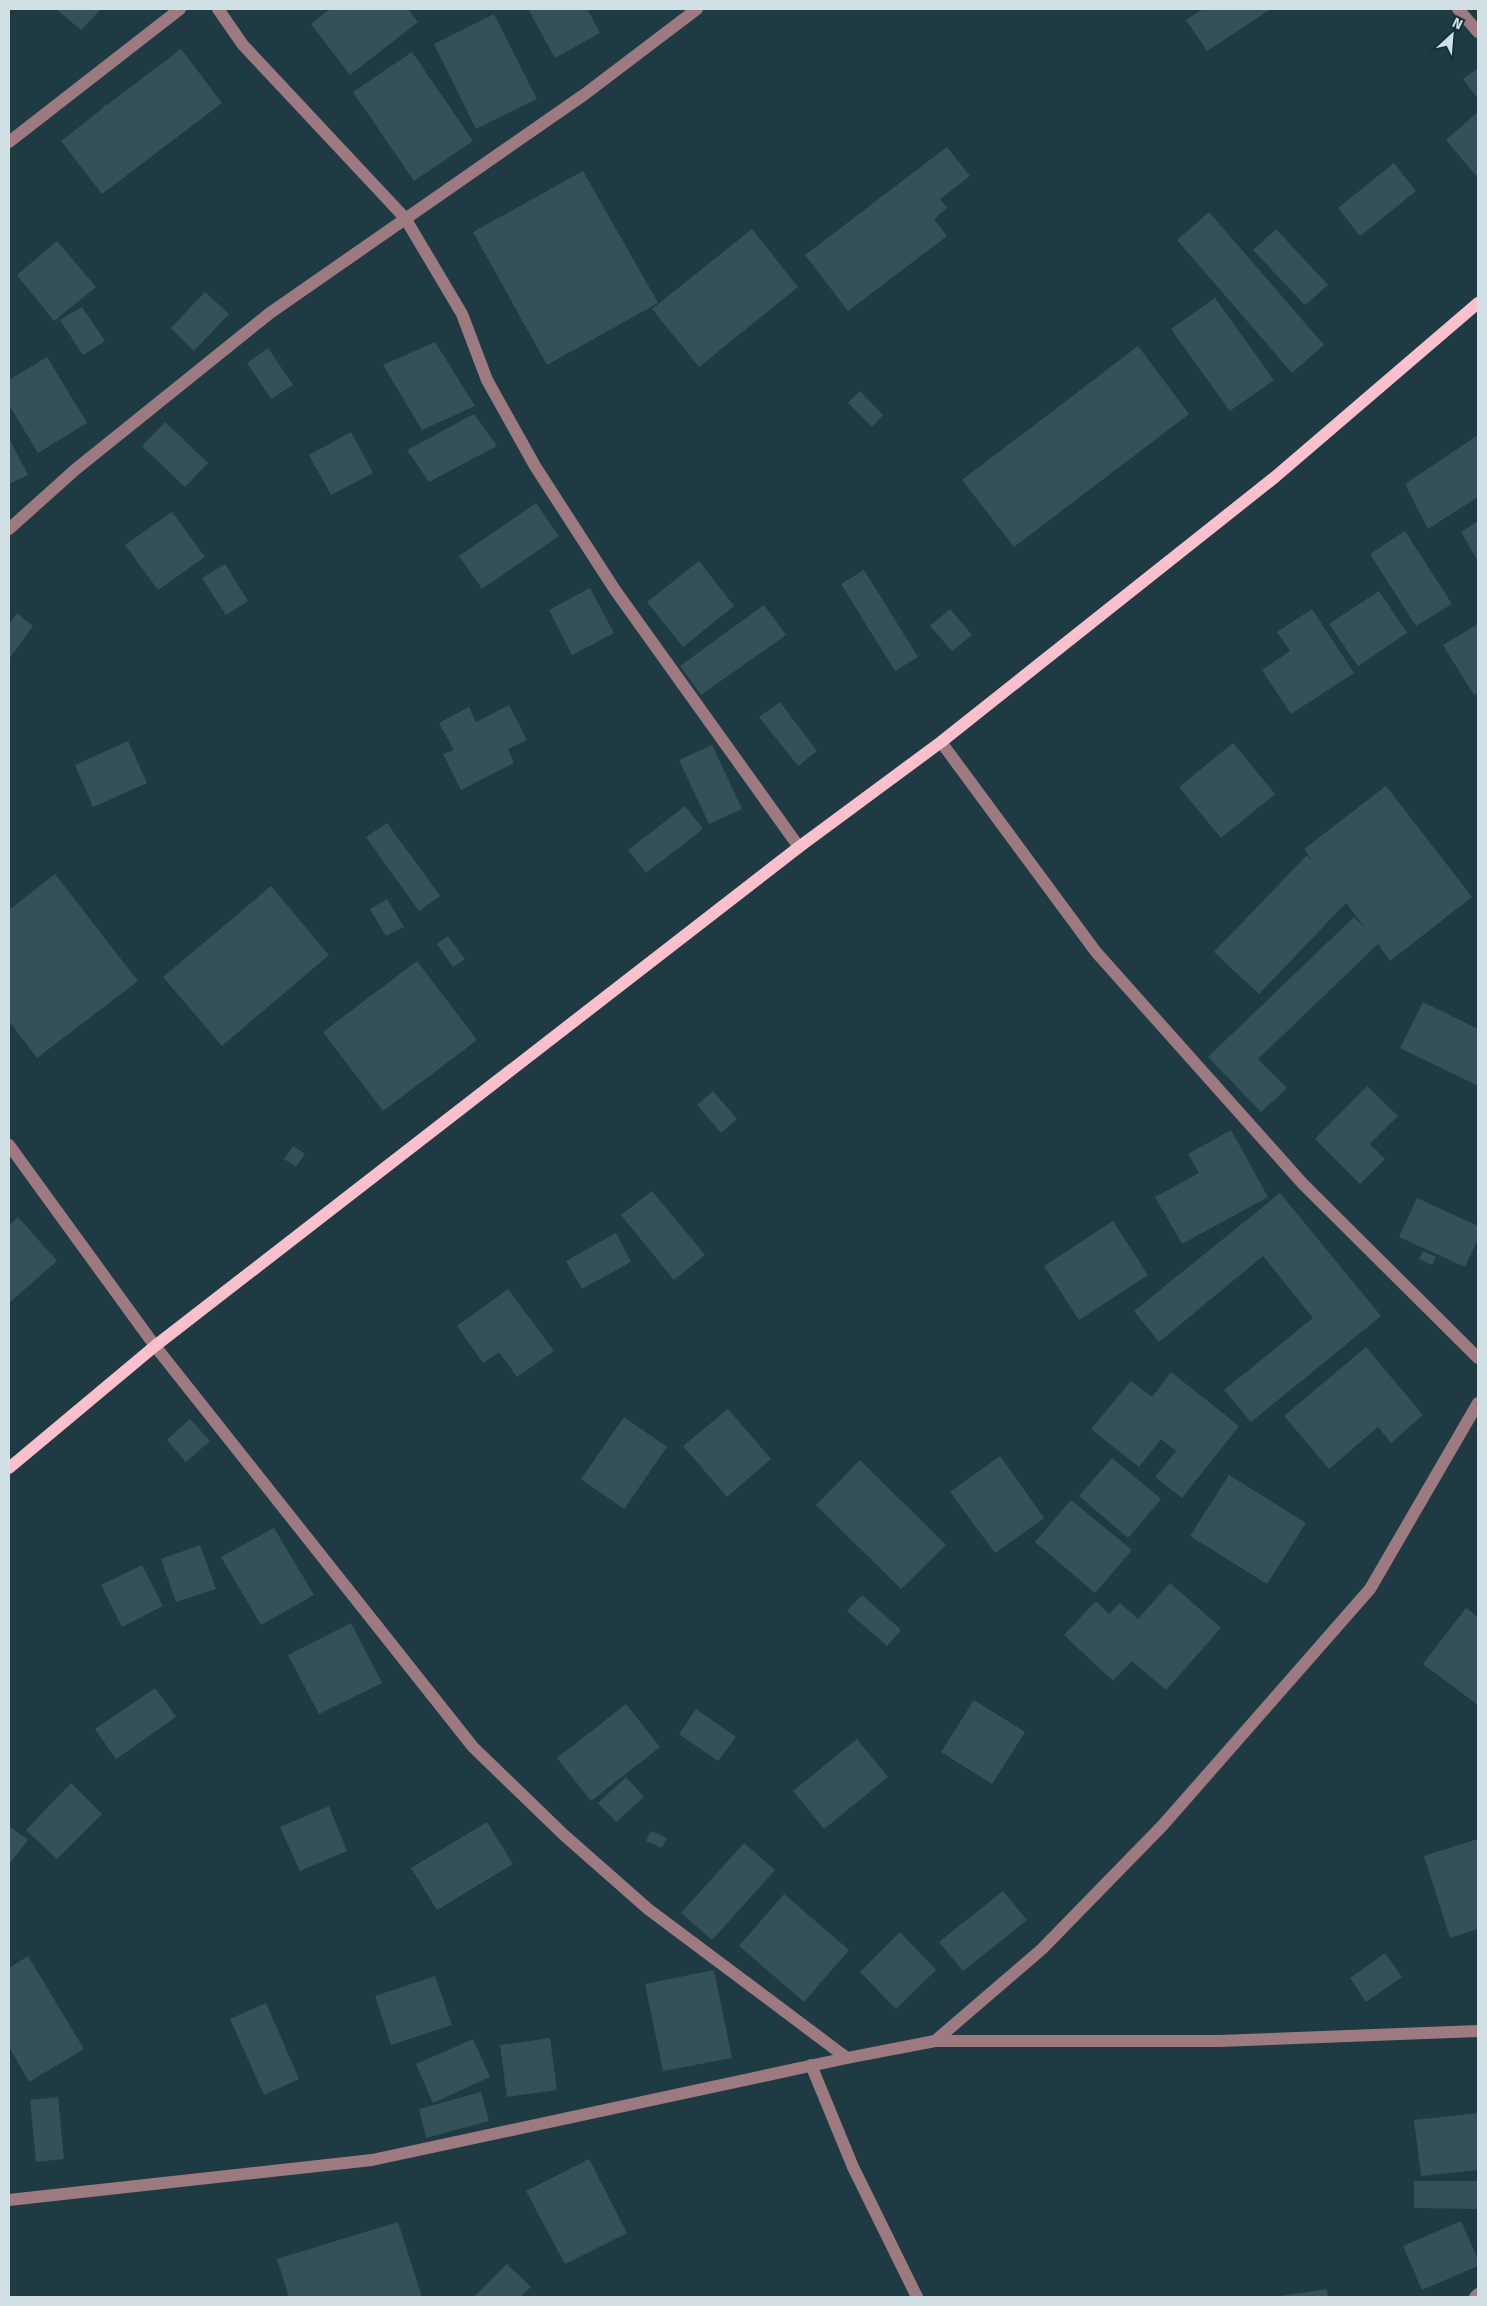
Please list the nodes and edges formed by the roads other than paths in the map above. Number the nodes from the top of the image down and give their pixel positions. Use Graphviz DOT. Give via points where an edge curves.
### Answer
graph roads {
  1 [pos="180,9"];
  2 [pos="218,9"];
  3 [pos="696,9"];
  4 [pos="1458,9"];
  5 [pos="1478,32"];
  6 [pos="9,142"];
  7 [pos="405,218"];
  8 [pos="1478,303"];
  9 [pos="9,529"];
  10 [pos="941,742"];
  11 [pos="800,847"];
  12 [pos="9,1145"];
  13 [pos="155,1346"];
  14 [pos="1478,1358"];
  15 [pos="1478,1403"];
  16 [pos="9,1468"];
  17 [pos="1478,2031"];
  18 [pos="935,2041"];
  19 [pos="847,2058"];
  20 [pos="811,2065"];
  21 [pos="9,2200"];
  22 [pos="1478,2294"];
  23 [pos="917,2297"];
  24 [pos="1475,2297"];
  1 -- 6 [label="street"];
  2 -- 7 [label="street" via="243,45"];
  3 -- 7 [label="street" via="585,94"];
  4 -- 5 [label="street"];
  7 -- 9 [label="street" via="270,313 76,469"];
  7 -- 11 [label="street" via="462,314 487,380 541,474 614,590"];
  8 -- 10 [label="main road" via="1275,477"];
  10 -- 11 [label="main road"];
  10 -- 14 [label="street" via="1096,952 1303,1184"];
  11 -- 13 [label="main road"];
  12 -- 13 [label="street"];
  13 -- 16 [label="main road"];
  13 -- 19 [label="street" via="473,1747 564,1836 648,1909"];
  15 -- 18 [label="street" via="1370,1589 1163,1825 1042,1949"];
  17 -- 18 [label="street" via="1219,2041"];
  18 -- 19 [label="street"];
  19 -- 20 [label="street"];
  20 -- 21 [label="street" via="372,2160"];
  20 -- 23 [label="street" via="853,2167"];
  22 -- 24 [label="street"];
}
